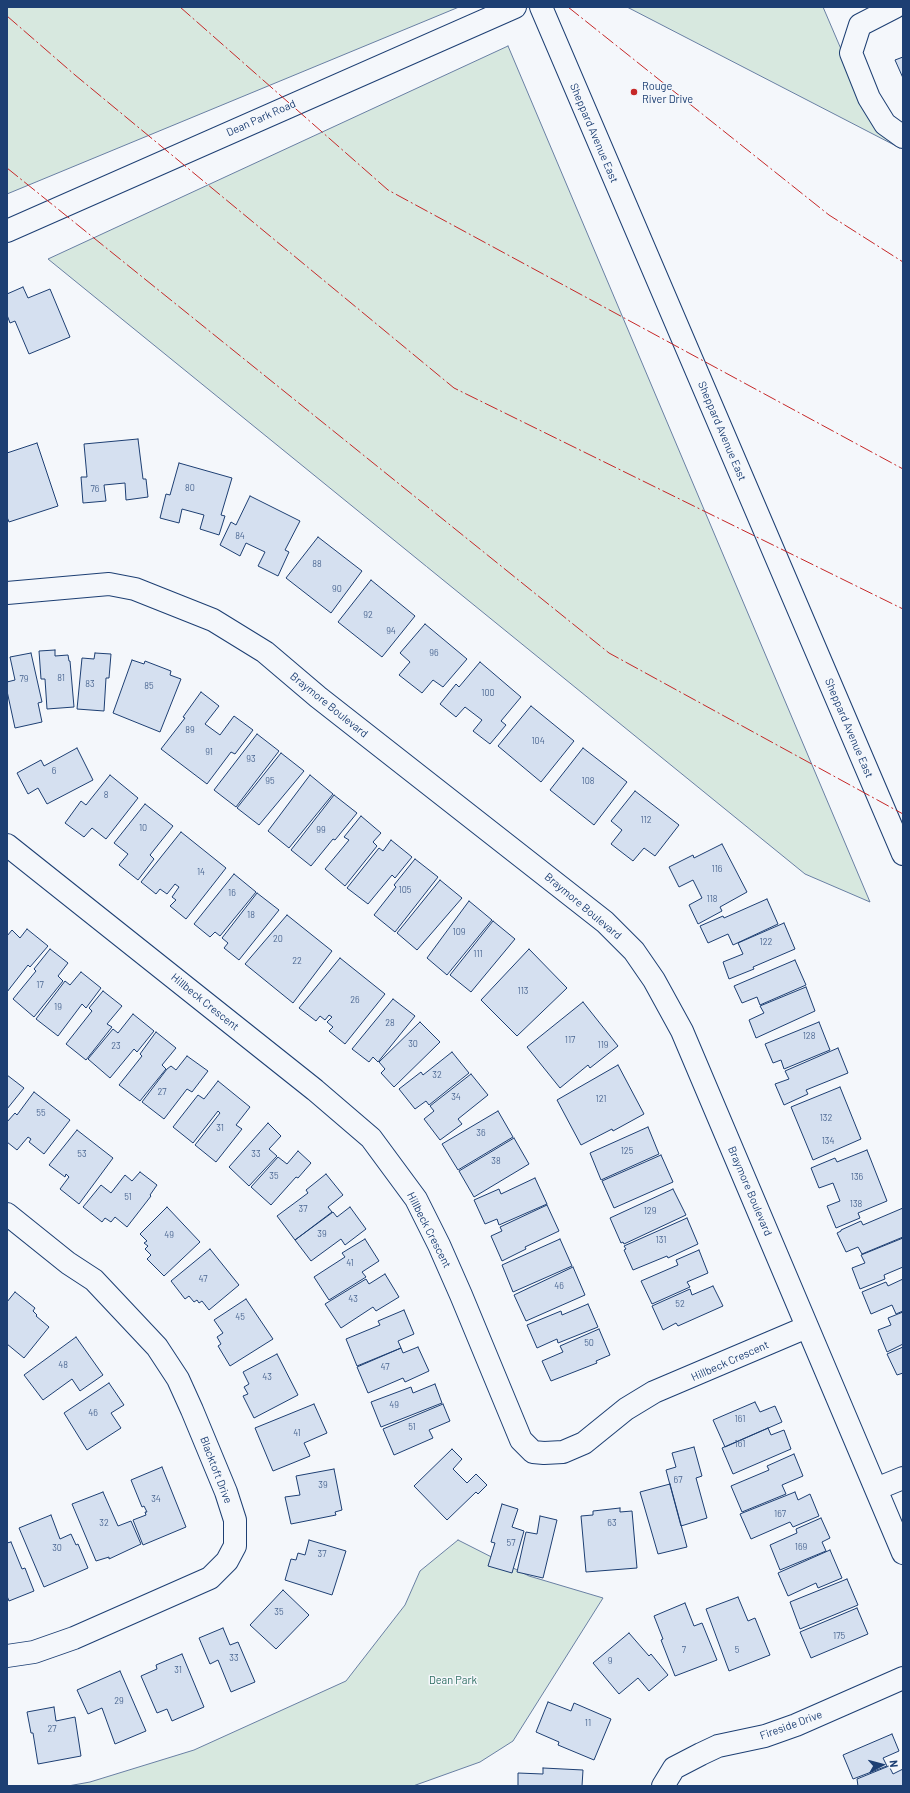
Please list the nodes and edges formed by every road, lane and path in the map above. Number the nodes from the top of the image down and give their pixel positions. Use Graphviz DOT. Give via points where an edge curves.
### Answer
graph roads {
  1 [pos="515,7"];
  2 [pos="541,7"];
  3 [pos="894,7"];
  4 [pos="903,138"];
  5 [pos="7,231"];
  6 [pos="7,593"];
  7 [pos="7,845"];
  8 [pos="903,854"];
  9 [pos="7,1214"];
  10 [pos="807,1327"];
  11 [pos="903,1478"];
  12 [pos="876,1489"];
  13 [pos="903,1553"];
  14 [pos="7,1656"];
  15 [pos="903,1678"];
  16 [pos="663,1786"];
  1 -- 5 [label="street, Dean Park Road"];
  2 -- 8 [label="street, Sheppard Avenue East"];
  3 -- 4 [label="street" via="860,25 851,53 869,98 885,124"];
  6 -- 10 [label="street, Braymore Boulevard" via="109,584 135,589 213,620 265,652 318,697 605,922 634,951 654,980 682,1031"];
  7 -- 10 [label="street, Hillbeck Crescent" via="309,1085 371,1138 416,1198 452,1274 521,1440 533,1452 563,1452 584,1442 626,1409 654,1392"];
  9 -- 14 [label="street, Blacktoft Drive" via="68,1263 94,1280 156,1347 178,1379 226,1492 235,1520 235,1546 227,1561 210,1578 74,1638 34,1652"];
  10 -- 12 [label="street, Braymore Boulevard"];
  11 -- 12 [label="street"];
  12 -- 13 [label="street, Braymore Boulevard"];
  15 -- 16 [label="street, Fireside Drive" via="796,1725 765,1736 718,1746 674,1768"];
}
